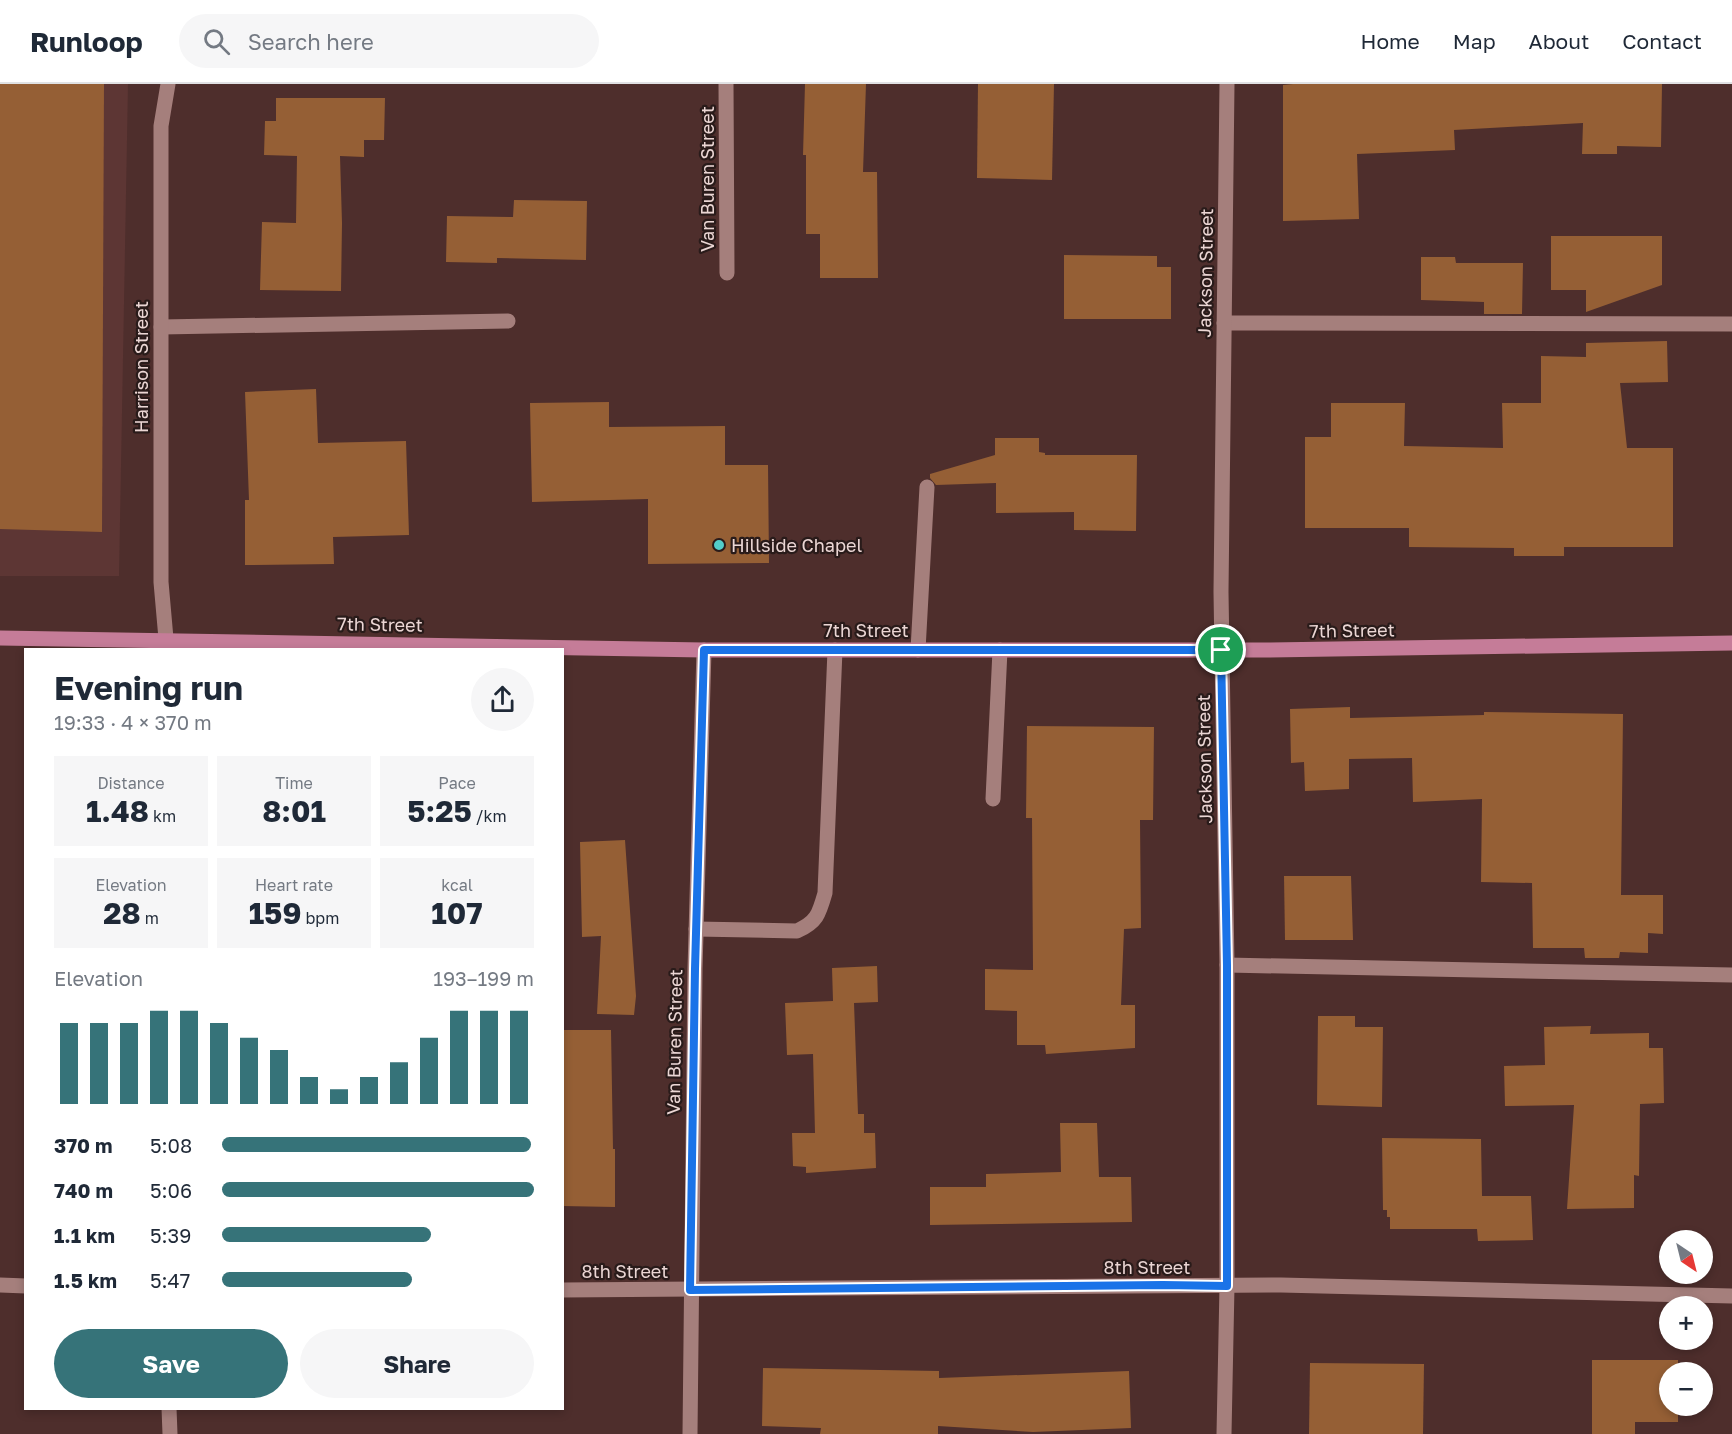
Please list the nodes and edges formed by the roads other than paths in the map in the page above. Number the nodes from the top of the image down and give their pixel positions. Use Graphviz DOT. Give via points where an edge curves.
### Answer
graph roads {
  1 [pos="168,84"];
  2 [pos="726,84"];
  3 [pos="1227,84"];
  4 [pos="727,273"];
  5 [pos="508,321"];
  6 [pos="1224,323"];
  7 [pos="1732,324"];
  8 [pos="161,327"];
  9 [pos="927,487"];
  10 [pos="0,638"];
  11 [pos="1732,643"];
  12 [pos="167,645"];
  13 [pos="489,648"];
  14 [pos="564,649"];
  15 [pos="704,650"];
  16 [pos="835,650"];
  17 [pos="918,650"];
  18 [pos="1000,650"];
  19 [pos="1221,650"];
  20 [pos="993,799"];
  21 [pos="696,929"];
  22 [pos="1227,965"];
  23 [pos="1732,975"];
  24 [pos="0,1285"];
  25 [pos="24,1286"];
  26 [pos="1227,1286"];
  27 [pos="564,1290"];
  28 [pos="690,1290"];
  29 [pos="1732,1296"];
  30 [pos="170,1410"];
  31 [pos="170,1434"];
  32 [pos="690,1434"];
  33 [pos="1224,1434"];
  1 -- 8 [label="street, Harrison Street" via="161,126"];
  2 -- 4 [label="street, Van Buren Street"];
  3 -- 6 [label="street, Jackson Street"];
  5 -- 8 [label="street"];
  6 -- 7 [label="street"];
  6 -- 19 [label="street, Jackson Street"];
  8 -- 12 [label="street, Harrison Street" via="161,582"];
  9 -- 17 [label="street"];
  10 -- 12 [label="main road, 7th Street"];
  11 -- 19 [label="main road, 7th Street"];
  12 -- 13 [label="main road, 7th Street"];
  14 -- 15 [label="main road, 7th Street"];
  15 -- 16 [label="main road, 7th Street"];
  15 -- 21 [label="street, Van Buren Street"];
  16 -- 17 [label="main road, 7th Street"];
  16 -- 21 [label="street" via="825,893 819,914 809,926 797,931"];
  17 -- 18 [label="main road, 7th Street"];
  18 -- 19 [label="main road, 7th Street"];
  18 -- 20 [label="street"];
  19 -- 22 [label="street, Jackson Street"];
  21 -- 28 [label="street, Van Buren Street"];
  22 -- 23 [label="street"];
  22 -- 26 [label="street, Jackson Street"];
  24 -- 25 [label="street"];
  26 -- 28 [label="street, 8th Street"];
  26 -- 29 [label="street, 8th Street"];
  26 -- 33 [label="street, Jackson Street"];
  27 -- 28 [label="street, 8th Street"];
  28 -- 32 [label="street, Van Buren Street"];
  30 -- 31 [label="street"];
}
